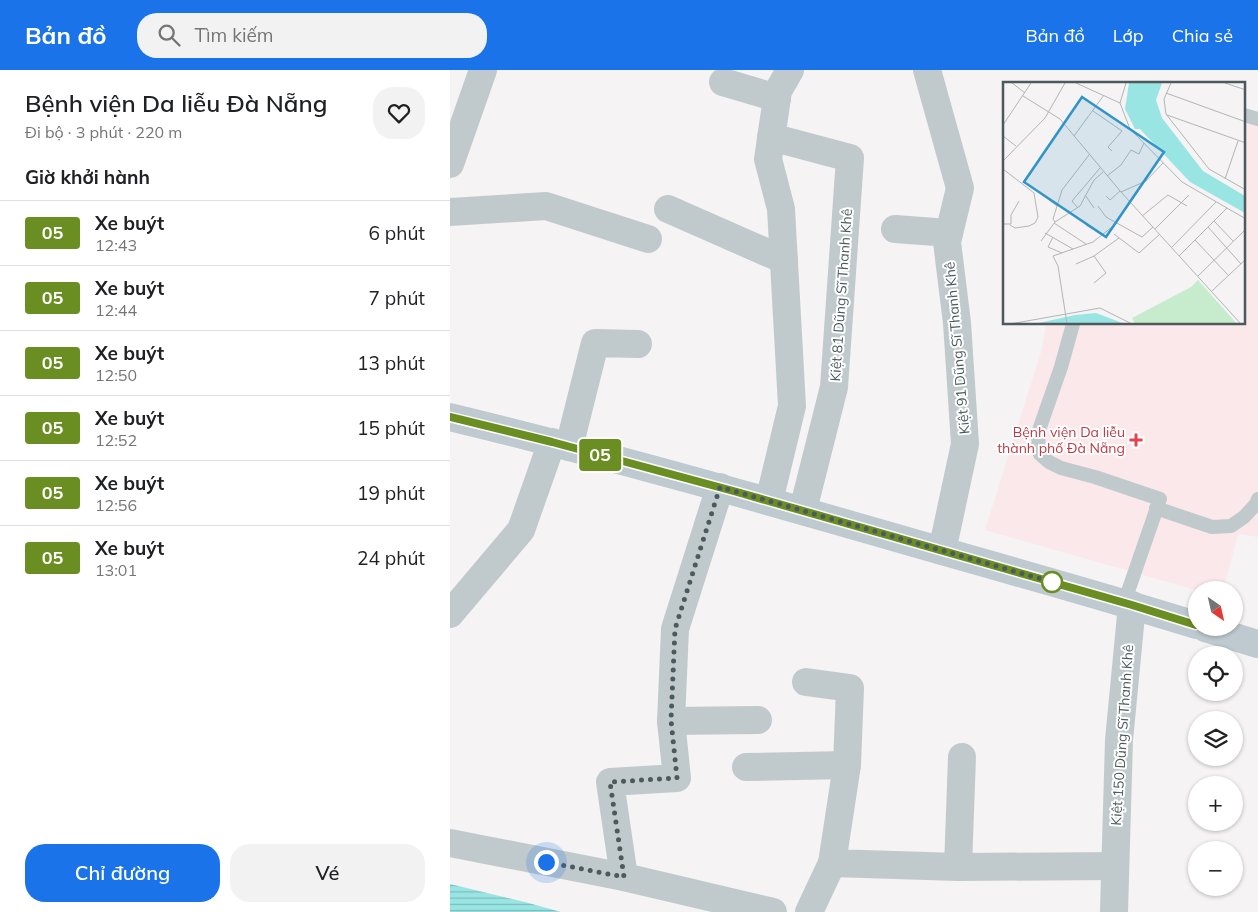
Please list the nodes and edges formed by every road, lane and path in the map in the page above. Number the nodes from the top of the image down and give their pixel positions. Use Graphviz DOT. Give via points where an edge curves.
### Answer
graph roads {
  1 [pos="483,70"];
  2 [pos="790,70"];
  3 [pos="927,70"];
  4 [pos="723,82"];
  5 [pos="777,98"];
  6 [pos="771,137"];
  7 [pos="450,164"];
  8 [pos="668,209"];
  9 [pos="450,212"];
  10 [pos="895,229"];
  11 [pos="949,233"];
  12 [pos="648,239"];
  13 [pos="784,260"];
  14 [pos="1073,325"];
  15 [pos="638,344"];
  16 [pos="450,418"];
  17 [pos="560,444"];
  18 [pos="720,487"];
  19 [pos="1258,499"];
  20 [pos="769,501"];
  21 [pos="1156,508"];
  22 [pos="803,510"];
  23 [pos="942,551"];
  24 [pos="1128,604"];
  25 [pos="450,614"];
  26 [pos="1188,623"];
  27 [pos="1232,636"];
  28 [pos="1258,644"];
  29 [pos="806,682"];
  30 [pos="671,720"];
  31 [pos="758,720"];
  32 [pos="962,757"];
  33 [pos="847,765"];
  34 [pos="746,768"];
  35 [pos="450,843"];
  36 [pos="832,864"];
  37 [pos="1115,866"];
  38 [pos="958,867"];
  39 [pos="624,877"];
  40 [pos="773,912"];
  41 [pos="809,912"];
  42 [pos="1114,912"];
  1 -- 7 [label="street"];
  2 -- 5 [label="street"];
  3 -- 11 [label="street, Kiệt 91 Dũng Sĩ Thanh Khê" via="960,188"];
  4 -- 5 [label="street"];
  5 -- 6 [label="street"];
  6 -- 13 [label="street" via="768,159 781,209"];
  6 -- 22 [label="street, Kiệt 81 Dũng Sĩ Thanh Khê" via="850,158 834,387"];
  8 -- 13 [label="street"];
  9 -- 12 [label="street" via="546,206"];
  10 -- 11 [label="street"];
  11 -- 23 [label="street, Kiệt 91 Dũng Sĩ Thanh Khê" via="947,242 957,323 965,444"];
  13 -- 20 [label="street" via="792,406"];
  14 -- 21 [label="lane" via="1039,430 1038,450 1061,468 1160,498"];
  15 -- 17 [label="street" via="595,343"];
  16 -- 17 [label="street"];
  17 -- 18 [label="street"];
  17 -- 25 [label="street" via="521,530"];
  18 -- 20 [label="street"];
  18 -- 30 [label="street" via="675,629"];
  19 -- 21 [label="lane" via="1244,517 1231,526 1212,527"];
  20 -- 22 [label="street"];
  21 -- 24 [label="lane"];
  22 -- 23 [label="street"];
  23 -- 24 [label="street"];
  24 -- 26 [label="street"];
  24 -- 37 [label="street, Kiệt 150 Dũng Sĩ Thanh Khê"];
  27 -- 28 [label="street"];
  29 -- 33 [label="street" via="850,688"];
  30 -- 31 [label="street"];
  30 -- 39 [label="street" via="677,778 610,782"];
  32 -- 38 [label="street"];
  33 -- 34 [label="street"];
  33 -- 36 [label="street"];
  35 -- 39 [label="street"];
  36 -- 38 [label="street"];
  36 -- 41 [label="street"];
  37 -- 38 [label="street"];
  37 -- 42 [label="street, Kiệt 150 Dũng Sĩ Thanh Khê"];
  39 -- 40 [label="street"];
}
